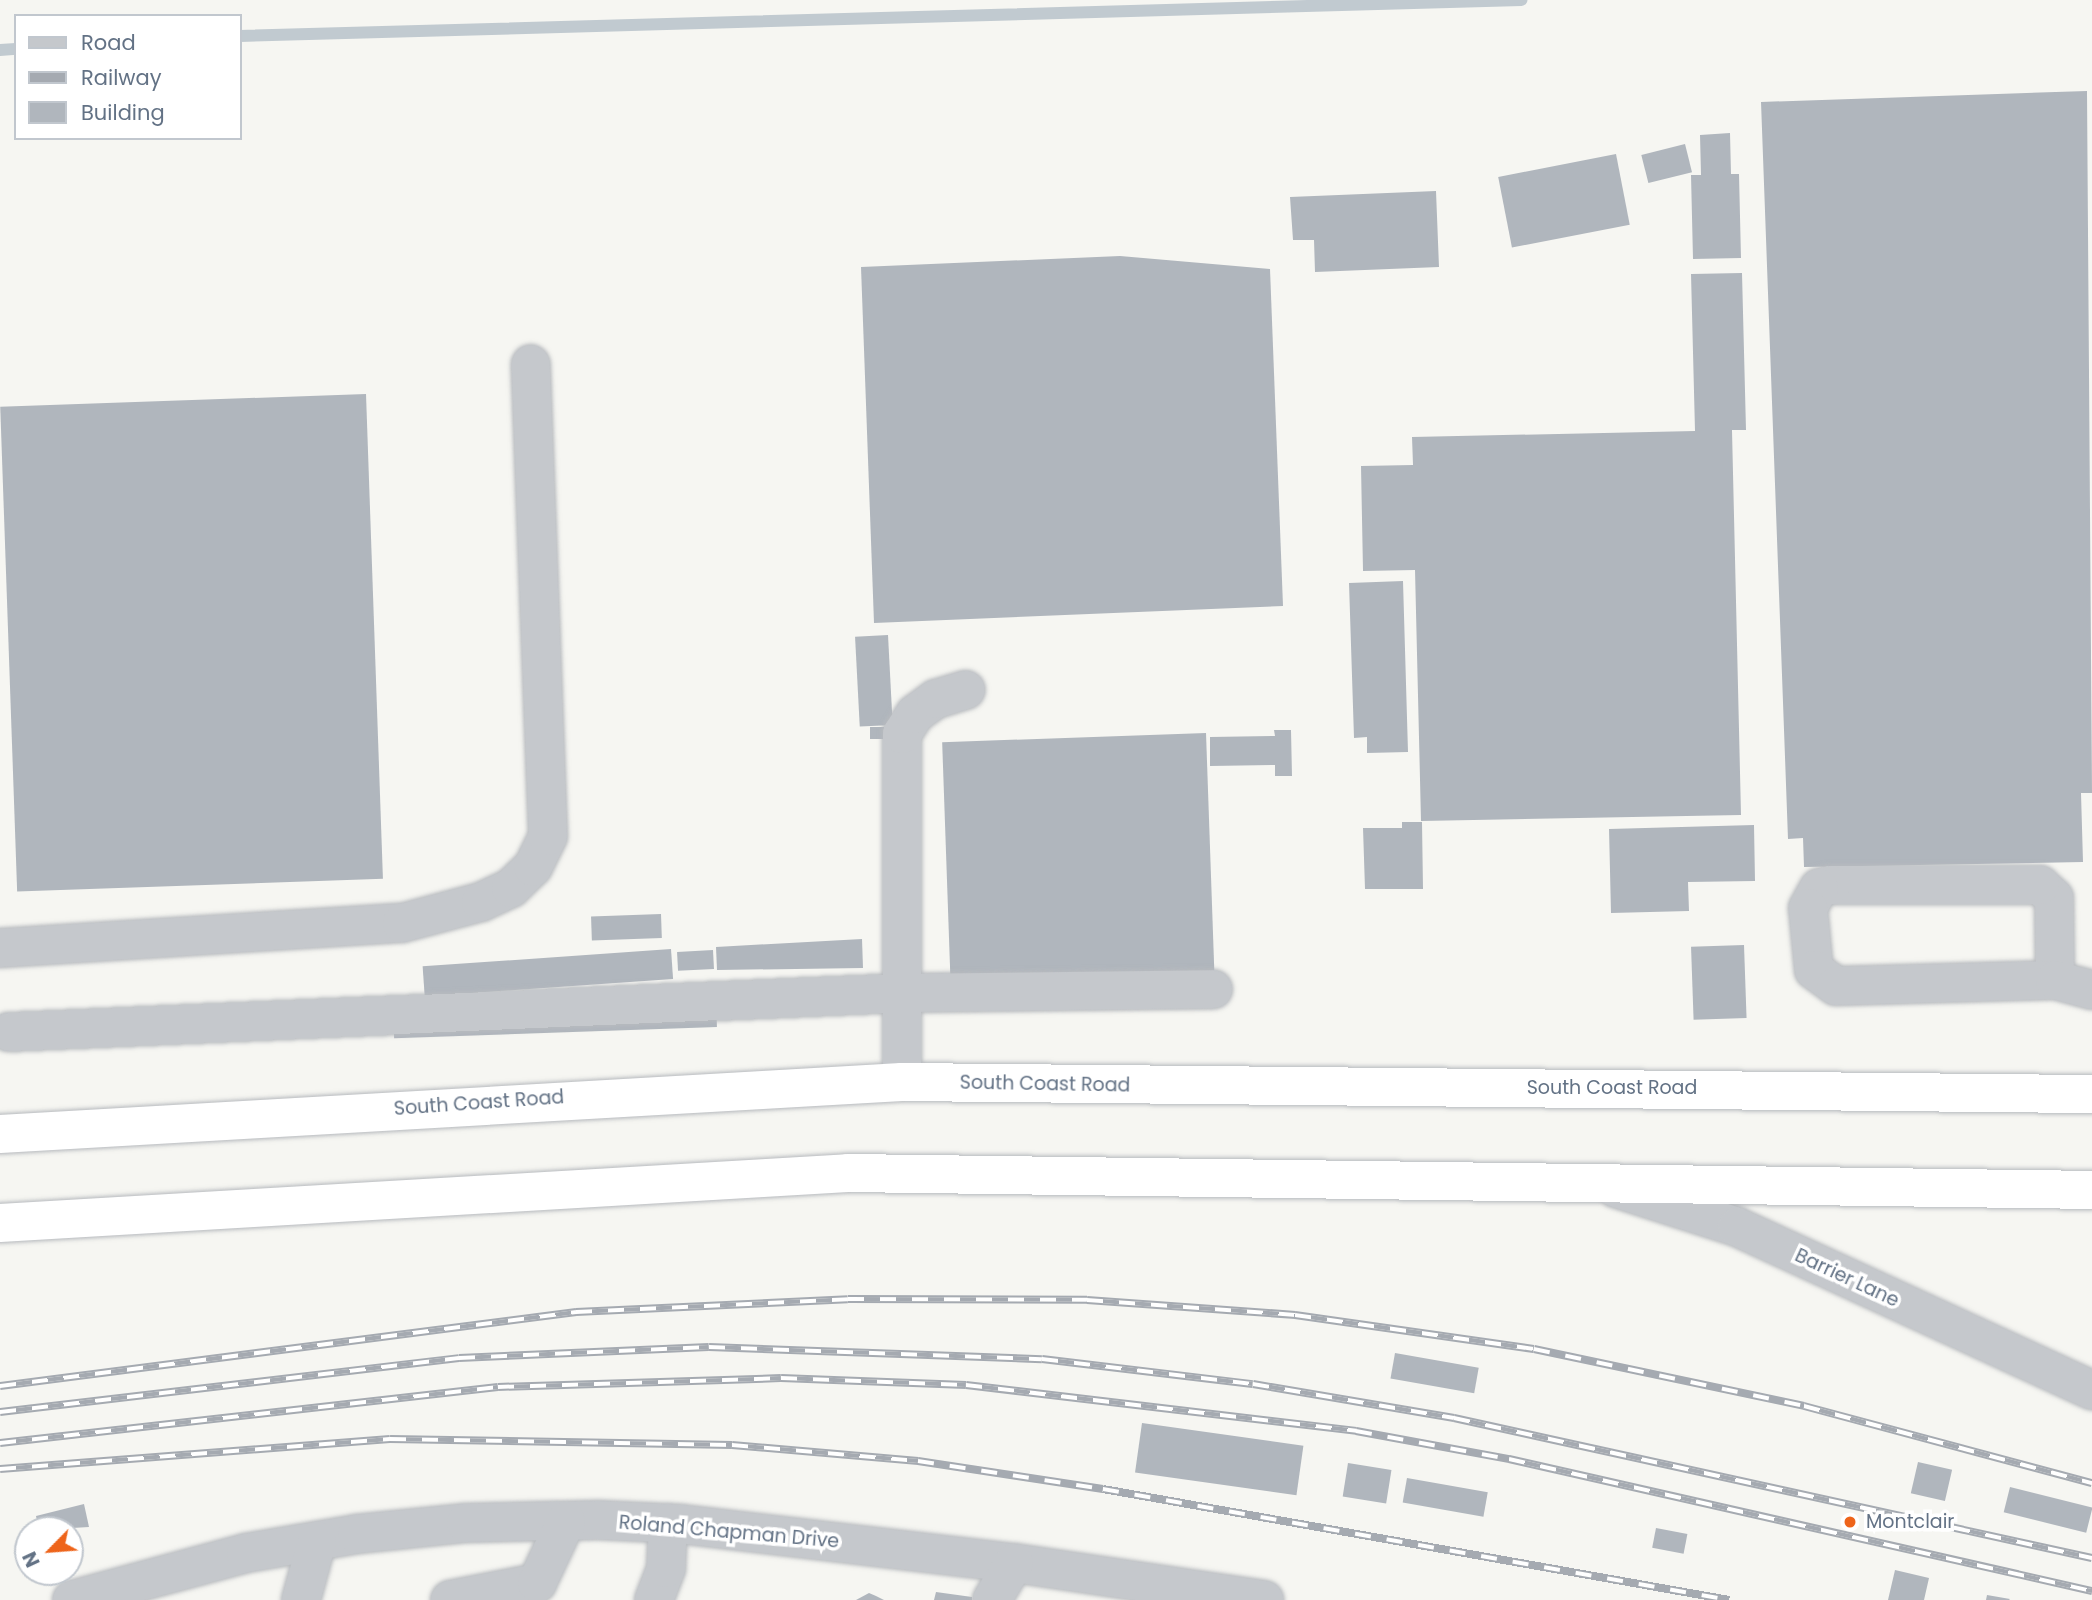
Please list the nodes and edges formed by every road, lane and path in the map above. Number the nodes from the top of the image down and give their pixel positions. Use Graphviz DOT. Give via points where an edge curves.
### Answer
graph roads {
  1 [pos="531,364"];
  2 [pos="967,690"];
  3 [pos="0,948"];
  4 [pos="2055,980"];
  5 [pos="1213,989"];
  6 [pos="2092,990"];
  7 [pos="904,993"];
  8 [pos="9,1031"];
  9 [pos="902,1082"];
  10 [pos="2092,1094"];
  11 [pos="0,1134"];
  12 [pos="1595,1181"];
  13 [pos="2092,1190"];
  14 [pos="0,1223"];
  15 [pos="2092,1390"];
  16 [pos="566,1521"];
  17 [pos="668,1523"];
  18 [pos="317,1541"];
  19 [pos="1028,1565"];
  20 [pos="72,1600"];
  21 [pos="301,1600"];
  22 [pos="450,1600"];
  23 [pos="654,1600"];
  24 [pos="992,1600"];
  25 [pos="1067,1600"];
  26 [pos="1264,1600"];
  1 -- 3 [label="street" via="548,836 533,867 512,888 481,902 402,923"];
  2 -- 7 [label="street" via="936,699 915,714 902,734"];
  4 -- 4 [label="street" via="1836,986 1814,970 1808,908 1819,888 1831,885 2040,885 2054,898"];
  4 -- 6 [label="street"];
  5 -- 7 [label="street"];
  7 -- 8 [label="street"];
  7 -- 9 [label="street"];
  9 -- 10 [label="highway, South Coast Road"];
  9 -- 11 [label="highway, South Coast Road"];
  12 -- 13 [label="highway"];
  12 -- 14 [label="highway" via="848,1174"];
  12 -- 15 [label="street, Barrier Lane" via="1737,1227"];
  16 -- 17 [label="street, Roland Chapman Drive"];
  16 -- 18 [label="street, Roland Chapman Drive" via="466,1522"];
  16 -- 22 [label="street" via="537,1583"];
  17 -- 19 [label="street, Roland Chapman Drive"];
  17 -- 23 [label="street" via="666,1568"];
  18 -- 20 [label="street, Roland Chapman Drive" via="246,1553"];
  18 -- 21 [label="street"];
  19 -- 24 [label="street"];
  19 -- 25 [label="street"];
  19 -- 26 [label="street, Roland Chapman Drive"];
}
